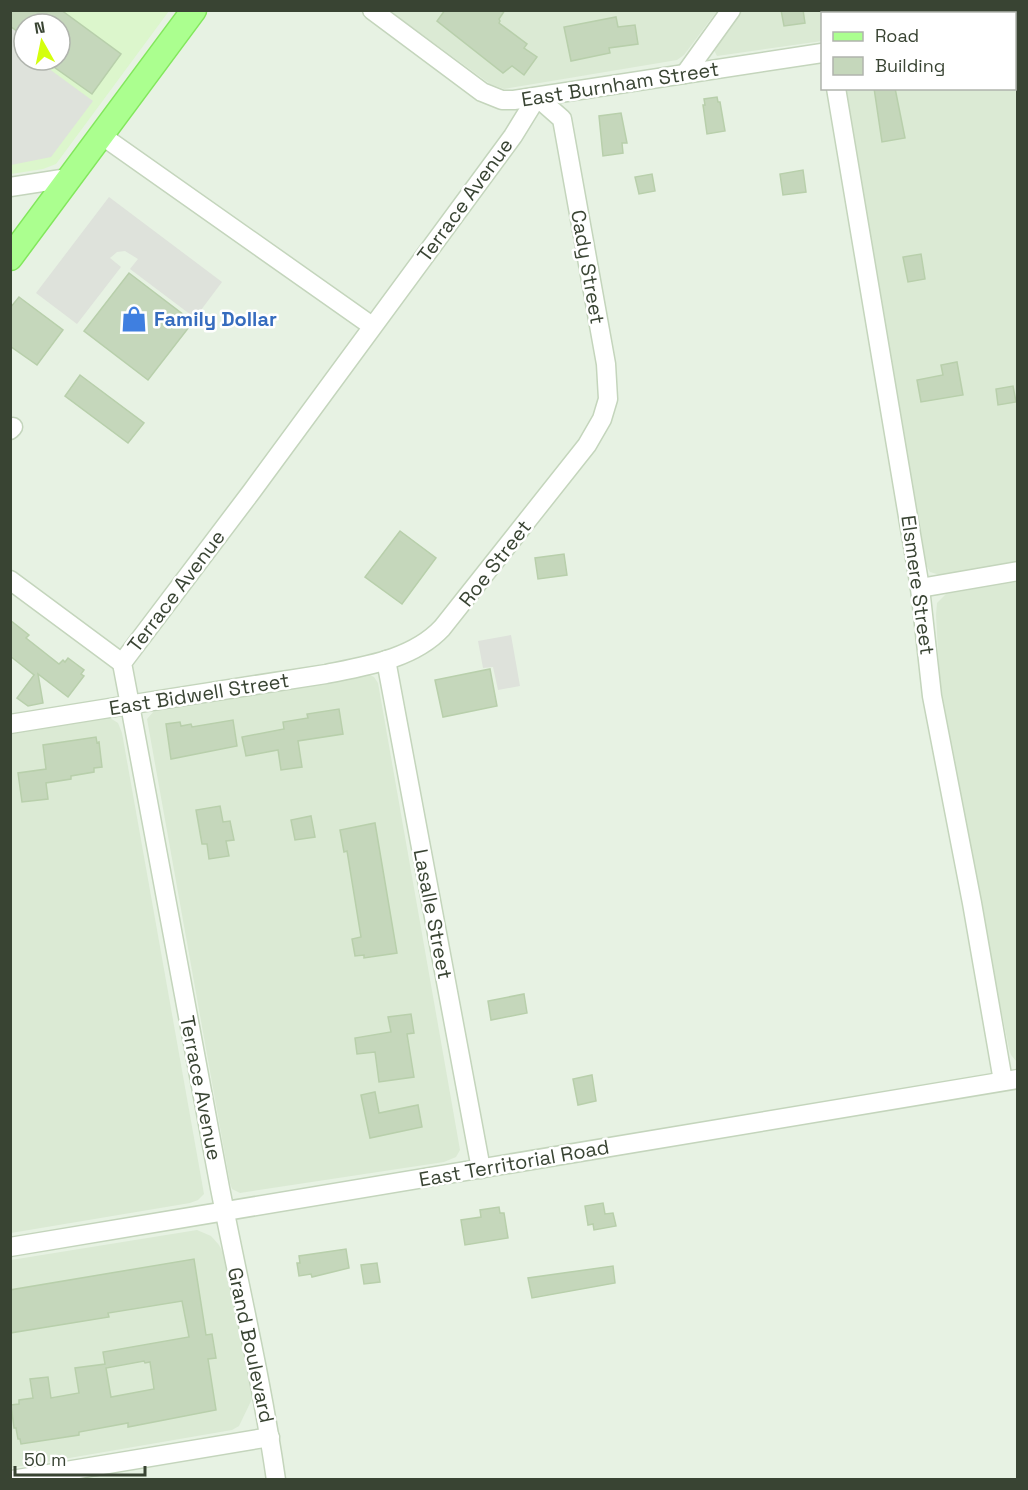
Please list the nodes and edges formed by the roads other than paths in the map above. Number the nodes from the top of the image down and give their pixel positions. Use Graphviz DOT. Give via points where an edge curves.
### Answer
graph roads {
  1 [pos="194,10"];
  2 [pos="372,10"];
  3 [pos="731,10"];
  4 [pos="821,52"];
  5 [pos="685,74"];
  6 [pos="836,90"];
  7 [pos="537,97"];
  8 [pos="101,135"];
  9 [pos="68,178"];
  10 [pos="10,187"];
  11 [pos="10,258"];
  12 [pos="372,326"];
  13 [pos="588,445"];
  14 [pos="1017,572"];
  15 [pos="10,580"];
  16 [pos="920,588"];
  17 [pos="386,660"];
  18 [pos="122,663"];
  19 [pos="130,705"];
  20 [pos="10,724"];
  21 [pos="1010,1080"];
  22 [pos="481,1168"];
  23 [pos="224,1212"];
  24 [pos="10,1247"];
  25 [pos="270,1437"];
  26 [pos="12,1479"];
  27 [pos="276,1479"];
  1 -- 8 [label="main road"];
  2 -- 7 [label="street, East Burnham Street" via="482,92 502,100"];
  3 -- 5 [label="street"];
  4 -- 5 [label="street, East Burnham Street"];
  5 -- 7 [label="street, East Burnham Street"];
  6 -- 16 [label="street, Elsmere Street"];
  7 -- 12 [label="street, Terrace Avenue" via="513,136"];
  7 -- 13 [label="street, Cady Street" via="562,119 606,364 608,399"];
  8 -- 9 [label="main road"];
  8 -- 12 [label="street"];
  9 -- 10 [label="street"];
  9 -- 11 [label="main road"];
  12 -- 18 [label="street, Terrace Avenue"];
  13 -- 17 [label="street, Roe Street" via="438,633 424,645"];
  14 -- 16 [label="street"];
  15 -- 18 [label="street"];
  16 -- 21 [label="street, Elsmere Street" via="932,696"];
  17 -- 19 [label="street, East Bidwell Street" via="326,674"];
  17 -- 22 [label="street, Lasalle Street"];
  18 -- 19 [label="street, Terrace Avenue"];
  19 -- 20 [label="street, East Bidwell Street"];
  19 -- 23 [label="street, Terrace Avenue"];
  21 -- 22 [label="street, East Territorial Road"];
  22 -- 23 [label="street, East Territorial Road"];
  23 -- 24 [label="street, East Territorial Road"];
  23 -- 25 [label="street, Grand Boulevard"];
  25 -- 26 [label="street"];
  25 -- 27 [label="street, Grand Boulevard"];
}
